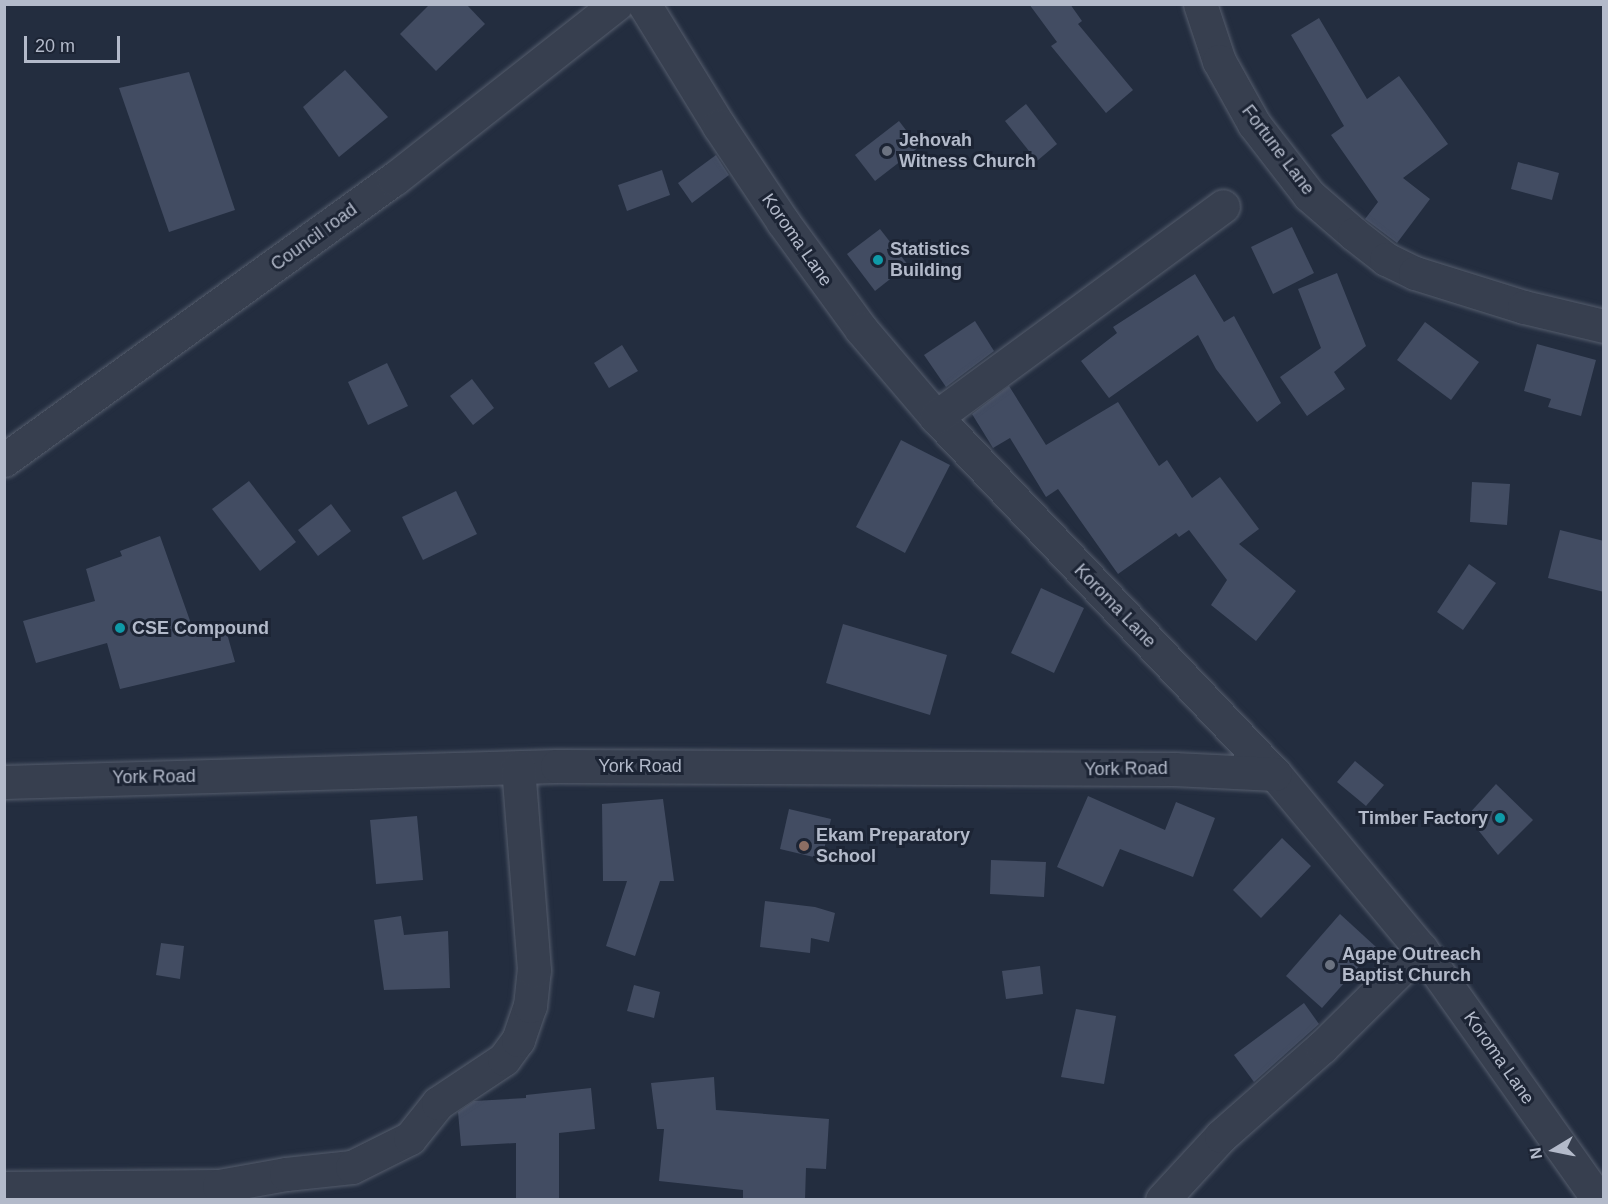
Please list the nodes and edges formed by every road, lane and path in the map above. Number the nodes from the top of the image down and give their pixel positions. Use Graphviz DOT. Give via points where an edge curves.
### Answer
graph roads {
  1 [pos="616,4"];
  2 [pos="644,4"];
  3 [pos="1200,4"];
  4 [pos="1223,206"];
  5 [pos="1604,326"];
  6 [pos="936,417"];
  7 [pos="4,460"];
  8 [pos="518,768"];
  9 [pos="1275,774"];
  10 [pos="4,782"];
  11 [pos="1421,949"];
  12 [pos="4,1188"];
  13 [pos="184,1193"];
  14 [pos="1162,1200"];
  15 [pos="1599,1200"];
  1 -- 7 [label="street, Council road" via="394,178"];
  2 -- 6 [label="street, Koroma Lane" via="783,222 861,329"];
  3 -- 5 [label="street, Fortune Lane" via="1219,61 1254,124 1309,195 1354,234 1386,259 1415,273 1524,307"];
  4 -- 6 [label="street"];
  6 -- 9 [label="street, Koroma Lane"];
  8 -- 9 [label="street, York Road" via="1174,769"];
  8 -- 10 [label="street, York Road"];
  8 -- 13 [label="street" via="534,970 530,1006 518,1040 504,1059 438,1103 410,1138 352,1167 286,1174"];
  9 -- 11 [label="street, Koroma Lane"];
  11 -- 14 [label="street" via="1322,1047 1221,1136"];
  11 -- 15 [label="street, Koroma Lane"];
  12 -- 13 [label="street"];
}
